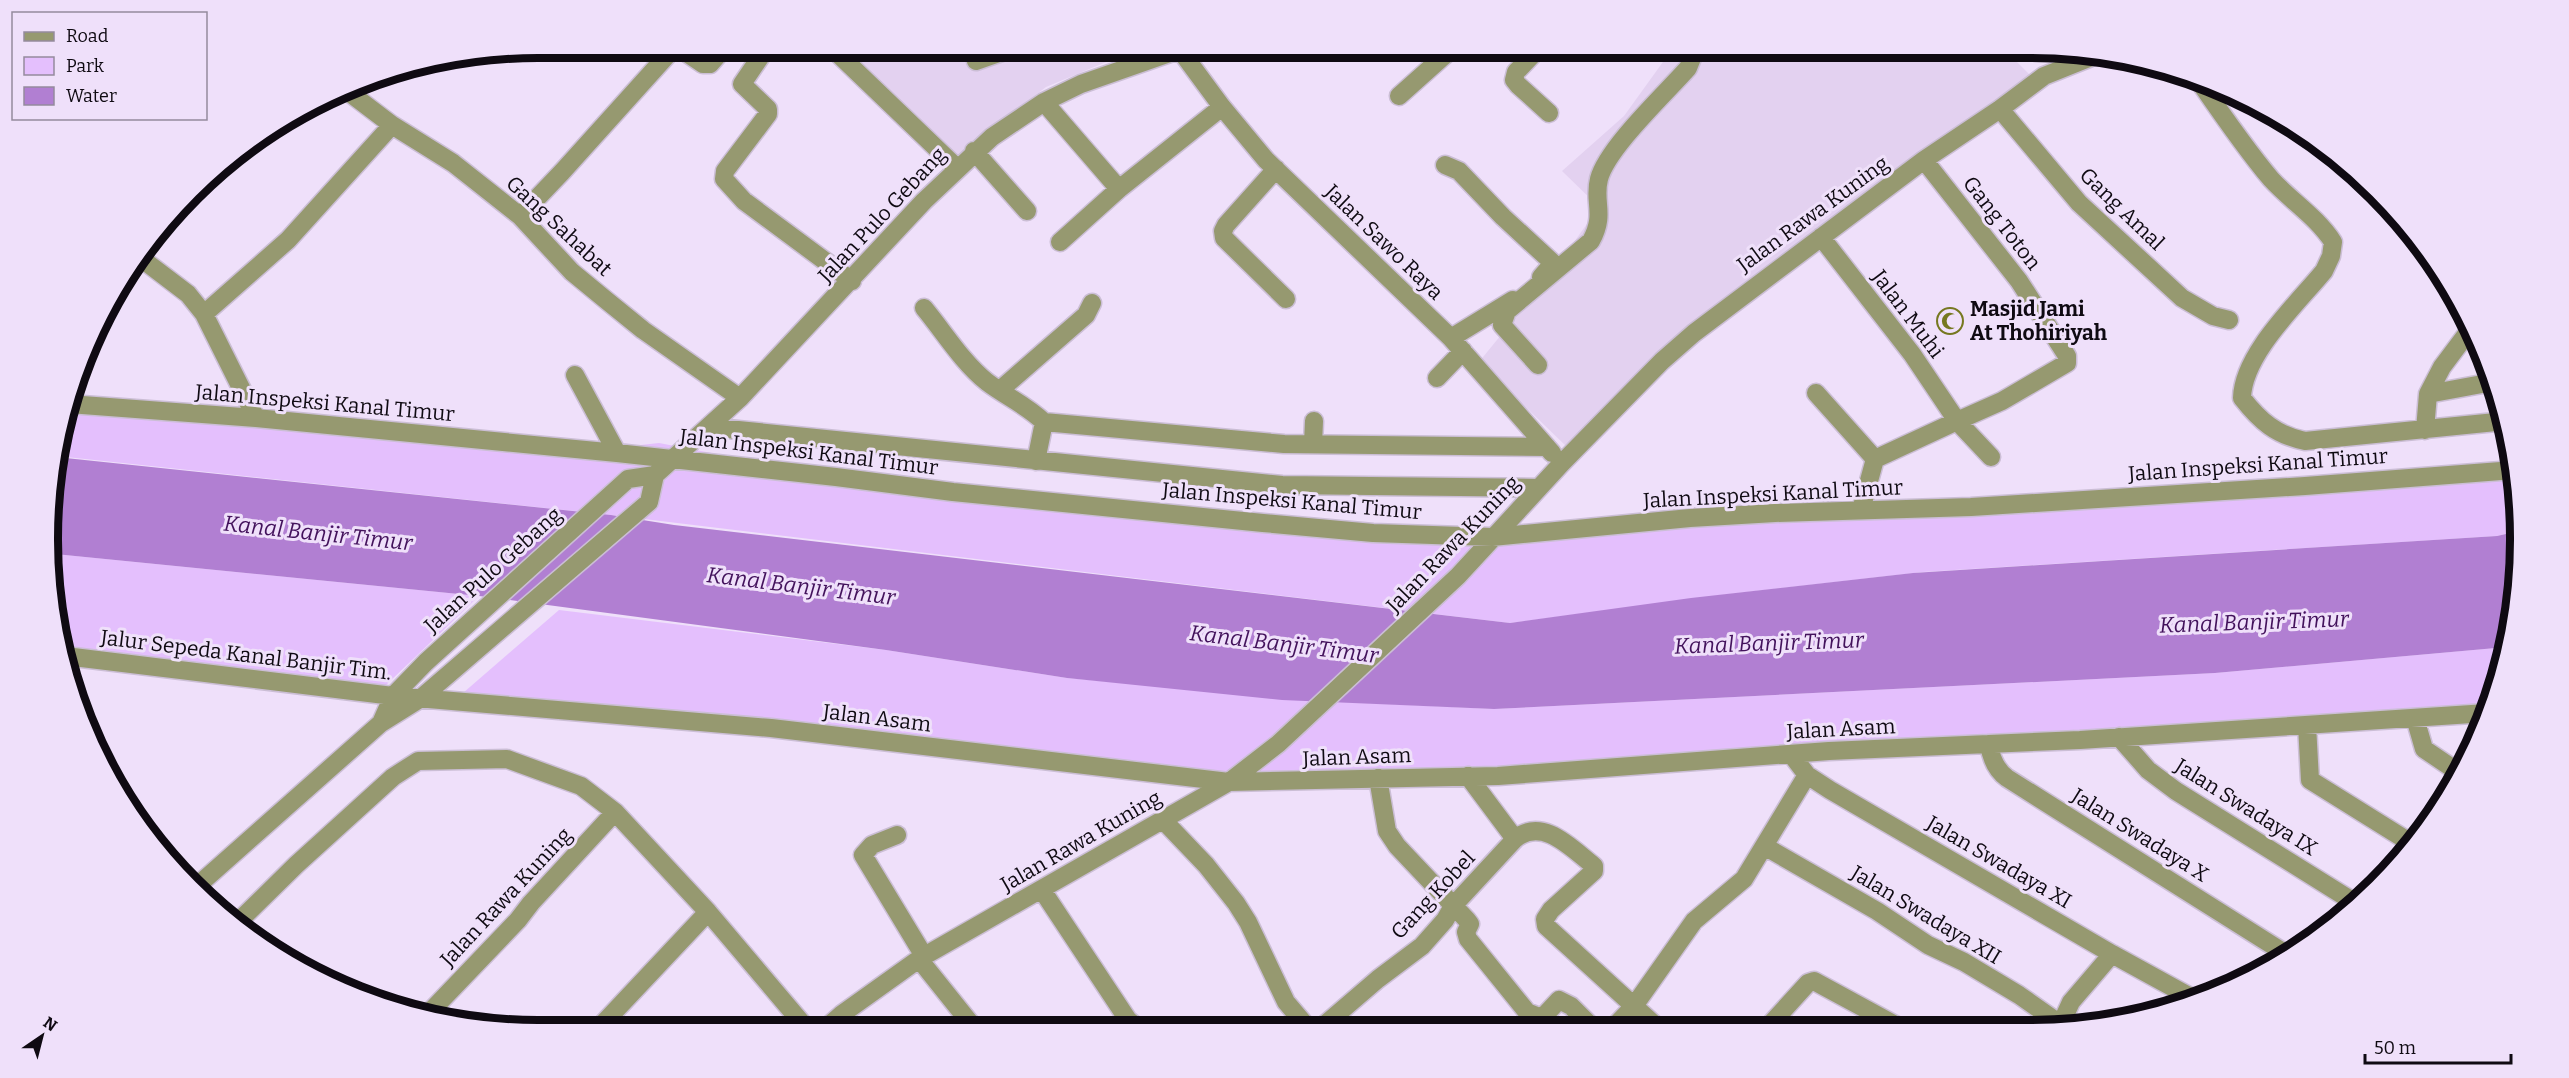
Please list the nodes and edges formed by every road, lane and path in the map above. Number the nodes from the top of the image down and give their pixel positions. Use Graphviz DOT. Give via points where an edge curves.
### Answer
graph roads {
  1 [pos="665,58"];
  2 [pos="695,58"];
  3 [pos="715,58"];
  4 [pos="760,58"];
  5 [pos="842,58"];
  6 [pos="985,58"];
  7 [pos="1156,58"];
  8 [pos="1188,58"];
  9 [pos="1442,58"];
  10 [pos="1529,58"];
  11 [pos="1692,58"];
  12 [pos="976,61"];
  13 [pos="2080,62"];
  14 [pos="2207,92"];
  15 [pos="353,96"];
  16 [pos="1399,96"];
  17 [pos="1044,102"];
  18 [pos="1222,107"];
  19 [pos="2000,109"];
  20 [pos="1549,113"];
  21 [pos="392,125"];
  22 [pos="974,151"];
  23 [pos="1924,160"];
  24 [pos="1445,165"];
  25 [pos="957,168"];
  26 [pos="1276,170"];
  27 [pos="1119,189"];
  28 [pos="1027,211"];
  29 [pos="520,216"];
  30 [pos="1821,237"];
  31 [pos="1060,242"];
  32 [pos="146,262"];
  33 [pos="852,281"];
  34 [pos="1286,299"];
  35 [pos="1092,303"];
  36 [pos="924,308"];
  37 [pos="204,314"];
  38 [pos="2229,320"];
  39 [pos="2465,336"];
  40 [pos="1457,344"];
  41 [pos="1539,365"];
  42 [pos="575,375"];
  43 [pos="1437,378"];
  44 [pos="2484,384"];
  45 [pos="1000,390"];
  46 [pos="1816,393"];
  47 [pos="2428,394"];
  48 [pos="740,398"];
  49 [pos="78,405"];
  50 [pos="256,418"];
  51 [pos="1314,421"];
  52 [pos="1957,421"];
  53 [pos="1044,422"];
  54 [pos="2496,422"];
  55 [pos="708,428"];
  56 [pos="2425,430"];
  57 [pos="1313,444"];
  58 [pos="1547,447"];
  59 [pos="617,453"];
  60 [pos="1991,457"];
  61 [pos="674,459"];
  62 [pos="1875,459"];
  63 [pos="1035,461"];
  64 [pos="1562,463"];
  65 [pos="2505,471"];
  66 [pos="655,475"];
  67 [pos="1538,488"];
  68 [pos="1861,510"];
  69 [pos="1492,537"];
  70 [pos="74,657"];
  71 [pos="393,696"];
  72 [pos="421,698"];
  73 [pos="2477,714"];
  74 [pos="2415,718"];
  75 [pos="381,723"];
  76 [pos="2302,726"];
  77 [pos="2119,737"];
  78 [pos="1989,744"];
  79 [pos="1791,754"];
  80 [pos="2452,768"];
  81 [pos="1468,776"];
  82 [pos="1807,776"];
  83 [pos="1378,778"];
  84 [pos="1229,782"];
  85 [pos="615,812"];
  86 [pos="1162,820"];
  87 [pos="897,835"];
  88 [pos="1515,839"];
  89 [pos="2405,839"];
  90 [pos="1764,846"];
  91 [pos="202,882"];
  92 [pos="1042,890"];
  93 [pos="2348,899"];
  94 [pos="1454,906"];
  95 [pos="708,912"];
  96 [pos="243,917"];
  97 [pos="2105,950"];
  98 [pos="2279,950"];
  99 [pos="921,958"];
  100 [pos="2185,994"];
  101 [pos="1634,1006"];
  102 [pos="434,1008"];
  103 [pos="2060,1018"];
  104 [pos="2051,1019"];
  105 [pos="606,1020"];
  106 [pos="799,1020"];
  107 [pos="835,1020"];
  108 [pos="968,1020"];
  109 [pos="1128,1020"];
  110 [pos="1301,1020"];
  111 [pos="1331,1020"];
  112 [pos="1585,1020"];
  113 [pos="1621,1020"];
  114 [pos="1649,1020"];
  115 [pos="1774,1020"];
  116 [pos="1886,1020"];
  1 -- 29 [label="street"];
  2 -- 3 [label="street" via="710,64"];
  4 -- 33 [label="street" via="742,84 768,109 768,114 725,171 724,179 744,201"];
  5 -- 25 [label="street"];
  6 -- 12 [label="street"];
  7 -- 17 [label="street, Jalan Pulo Gebang" via="1081,84"];
  8 -- 18 [label="street, Jalan Sawo Raya"];
  9 -- 16 [label="street"];
  10 -- 20 [label="street" via="1514,80"];
  11 -- 41 [label="street" via="1688,68 1617,146 1599,179 1599,227 1591,241 1503,318 1502,324"];
  13 -- 19 [label="street, Jalan Rawa Kuning" via="2044,76"];
  14 -- 56 [label="street" via="2273,181 2316,220 2333,242 2324,271 2257,353 2243,381 2242,398 2259,419 2281,434 2305,441"];
  15 -- 21 [label="street, Gang Sahabat"];
  17 -- 22 [label="street, Jalan Pulo Gebang"];
  17 -- 27 [label="street"];
  18 -- 26 [label="street, Jalan Sawo Raya"];
  18 -- 27 [label="street"];
  19 -- 23 [label="street, Jalan Rawa Kuning"];
  19 -- 38 [label="street, Gang Amal" via="2079,203 2182,298 2213,316"];
  21 -- 29 [label="street, Gang Sahabat" via="453,163"];
  21 -- 37 [label="street" via="288,240"];
  22 -- 25 [label="street, Jalan Pulo Gebang"];
  22 -- 28 [label="street"];
  23 -- 30 [label="street, Jalan Rawa Kuning"];
  23 -- 52 [label="street, Gang Toton" via="2019,281 2068,360 2002,401"];
  24 -- 40 [label="street" via="1459,171 1553,263 1547,273"];
  25 -- 33 [label="street, Jalan Pulo Gebang"];
  26 -- 34 [label="street" via="1223,231 1224,238"];
  26 -- 40 [label="street, Jalan Sawo Raya"];
  27 -- 31 [label="street"];
  29 -- 48 [label="street, Gang Sahabat" via="572,272 643,330"];
  30 -- 52 [label="street, Jalan Muhi" via="1912,354"];
  30 -- 64 [label="street, Jalan Rawa Kuning" via="1662,361"];
  32 -- 37 [label="street" via="188,294"];
  33 -- 48 [label="street, Jalan Pulo Gebang"];
  35 -- 45 [label="street" via="1086,315"];
  36 -- 45 [label="street" via="970,366"];
  37 -- 50 [label="street"];
  39 -- 47 [label="street"];
  40 -- 43 [label="street"];
  40 -- 58 [label="street, Jalan Sawo Raya"];
  42 -- 59 [label="street"];
  44 -- 47 [label="street"];
  45 -- 53 [label="street"];
  46 -- 62 [label="street"];
  47 -- 56 [label="street"];
  48 -- 55 [label="street, Jalan Pulo Gebang"];
  49 -- 50 [label="street, Jalan Inspeksi Kanal Timur"];
  50 -- 59 [label="street, Jalan Inspeksi Kanal Timur"];
  51 -- 57 [label="street"];
  52 -- 60 [label="street, Jalan Muhi"];
  52 -- 62 [label="street"];
  53 -- 57 [label="street"];
  53 -- 63 [label="street"];
  54 -- 56 [label="street"];
  55 -- 61 [label="street, Jalan Pulo Gebang"];
  55 -- 63 [label="street"];
  57 -- 58 [label="street"];
  58 -- 64 [label="street, Jalan Sawo Raya"];
  59 -- 61 [label="street, Jalan Inspeksi Kanal Timur"];
  61 -- 66 [label="street, Jalan Pulo Gebang"];
  61 -- 69 [label="street, Jalan Inspeksi Kanal Timur" via="1263,523 1373,533"];
  62 -- 68 [label="street"];
  63 -- 67 [label="street" via="1282,484"];
  64 -- 67 [label="street, Jalan Rawa Kuning"];
  65 -- 68 [label="street, Jalan Inspeksi Kanal Timur" via="1998,505"];
  66 -- 71 [label="street, Jalan Pulo Gebang" via="628,479"];
  66 -- 72 [label="street, Jalan Pulo Gebang" via="649,501"];
  67 -- 69 [label="street, Jalan Rawa Kuning"];
  68 -- 69 [label="street, Jalan Inspeksi Kanal Timur" via="1690,518"];
  69 -- 84 [label="street, Jalan Rawa Kuning" via="1458,576 1278,744"];
  70 -- 71 [label="street, Jalur Sepeda Kanal Banjir Tim."];
  71 -- 72 [label="street, Jalur Sepeda Kanal Banjir Tim."];
  71 -- 75 [label="street, Jalan Pulo Gebang"];
  72 -- 75 [label="street, Jalan Pulo Gebang"];
  72 -- 84 [label="street, Jalan Asam" via="771,728"];
  73 -- 74 [label="street, Jalan Asam"];
  74 -- 76 [label="street, Jalan Asam"];
  74 -- 80 [label="street" via="2424,749"];
  75 -- 91 [label="street, Jalan Pulo Gebang"];
  76 -- 77 [label="street, Jalan Asam"];
  76 -- 89 [label="street" via="2312,782"];
  77 -- 78 [label="street, Jalan Asam"];
  77 -- 93 [label="street, Jalan Swadaya IX" via="2148,770 2176,791"];
  78 -- 79 [label="street, Jalan Asam"];
  78 -- 98 [label="street, Jalan Swadaya X" via="1999,772 2007,778"];
  79 -- 81 [label="street, Jalan Asam"];
  79 -- 82 [label="street, Jalan Swadaya XI"];
  81 -- 83 [label="street, Jalan Asam"];
  81 -- 88 [label="street"];
  82 -- 90 [label="street"];
  82 -- 97 [label="street, Jalan Swadaya XI"];
  83 -- 84 [label="street, Jalan Asam"];
  83 -- 94 [label="street" via="1388,831 1397,846"];
  84 -- 86 [label="street, Jalan Rawa Kuning"];
  85 -- 95 [label="street"];
  85 -- 96 [label="street" via="581,786 507,759 418,761 393,777"];
  85 -- 102 [label="street, Jalan Rawa Kuning"];
  86 -- 92 [label="street, Jalan Rawa Kuning"];
  86 -- 110 [label="street" via="1236,903 1286,1002"];
  87 -- 99 [label="street" via="872,845 863,855"];
  88 -- 94 [label="street, Gang Kobel"];
  88 -- 101 [label="street" via="1530,831 1543,831 1594,866 1594,872 1548,913 1546,926"];
  90 -- 101 [label="street" via="1744,879 1694,921"];
  90 -- 104 [label="street, Jalan Swadaya XII" via="1928,945 1964,962"];
  92 -- 99 [label="street, Jalan Rawa Kuning"];
  92 -- 109 [label="street"];
  94 -- 111 [label="street, Gang Kobel" via="1422,946"];
  94 -- 112 [label="street" via="1470,924 1468,939 1527,1012 1544,1016 1560,999"];
  95 -- 105 [label="street"];
  95 -- 106 [label="street"];
  97 -- 100 [label="street, Jalan Swadaya XI"];
  97 -- 103 [label="street"];
  99 -- 107 [label="street, Jalan Rawa Kuning"];
  99 -- 108 [label="street"];
  101 -- 113 [label="street"];
  101 -- 114 [label="street"];
  115 -- 116 [label="street" via="1814,981"];
}
